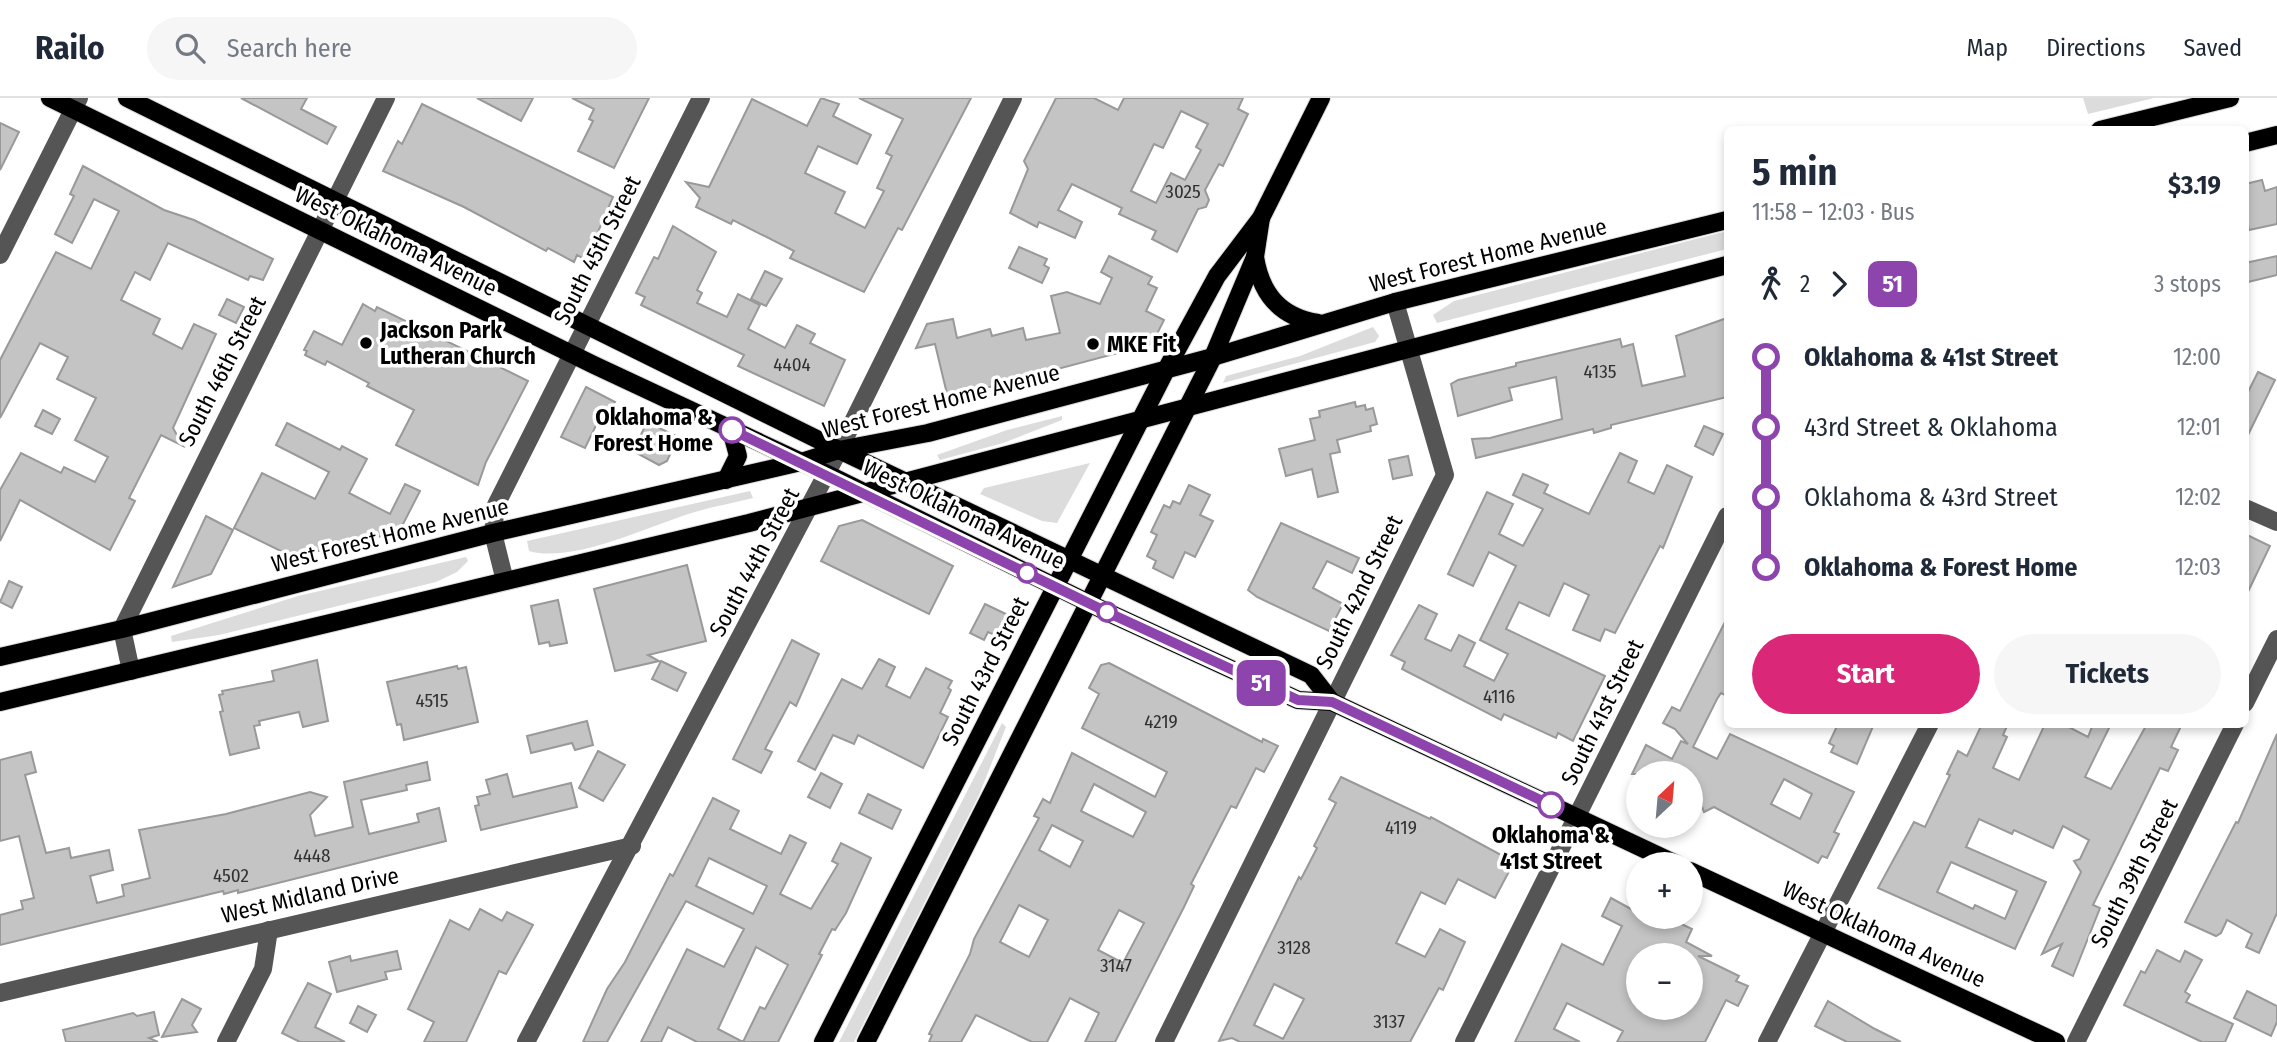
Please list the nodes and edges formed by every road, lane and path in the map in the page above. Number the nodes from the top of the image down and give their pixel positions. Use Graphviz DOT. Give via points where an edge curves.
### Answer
graph roads {
  1 [pos="50,98"];
  2 [pos="127,98"];
  3 [pos="386,98"];
  4 [pos="701,98"];
  5 [pos="1013,98"];
  6 [pos="1321,98"];
  7 [pos="2230,98"];
  8 [pos="76,104"];
  9 [pos="2113,126"];
  10 [pos="2277,135"];
  11 [pos="2249,142"];
  12 [pos="336,200"];
  13 [pos="1261,218"];
  14 [pos="1724,221"];
  15 [pos="320,231"];
  16 [pos="0,255"];
  17 [pos="1255,257"];
  18 [pos="1724,266"];
  19 [pos="1395,302"];
  20 [pos="585,323"];
  21 [pos="1321,323"];
  22 [pos="1409,347"];
  23 [pos="572,354"];
  24 [pos="1213,357"];
  25 [pos="1167,368"];
  26 [pos="1189,405"];
  27 [pos="1140,419"];
  28 [pos="732,430"];
  29 [pos="839,450"];
  30 [pos="801,462"];
  31 [pos="827,474"];
  32 [pos="726,480"];
  33 [pos="908,482"];
  34 [pos="864,493"];
  35 [pos="810,506"];
  36 [pos="2249,510"];
  37 [pos="1724,522"];
  38 [pos="2277,522"];
  39 [pos="493,533"];
  40 [pos="1069,559"];
  41 [pos="1102,575"];
  42 [pos="505,581"];
  43 [pos="1056,587"];
  44 [pos="1088,602"];
  45 [pos="122,629"];
  46 [pos="2277,639"];
  47 [pos="4,654"];
  48 [pos="131,671"];
  49 [pos="2249,695"];
  50 [pos="0,702"];
  51 [pos="1332,702"];
  52 [pos="1928,728"];
  53 [pos="2233,728"];
  54 [pos="1576,817"];
  55 [pos="632,846"];
  56 [pos="1650,852"];
  57 [pos="1703,877"];
  58 [pos="268,930"];
  59 [pos="1823,933"];
  60 [pos="0,993"];
  61 [pos="226,1042"];
  62 [pos="526,1042"];
  63 [pos="823,1042"];
  64 [pos="866,1042"];
  65 [pos="1164,1042"];
  66 [pos="1464,1042"];
  67 [pos="1767,1042"];
  68 [pos="2056,1042"];
  69 [pos="2076,1042"];
  1 -- 8 [label="main road, West Oklahoma Avenue"];
  2 -- 12 [label="main road, West Oklahoma Avenue"];
  3 -- 12 [label="street, South 46th Street"];
  4 -- 20 [label="street, South 45th Street"];
  5 -- 29 [label="street, South 44th Street"];
  6 -- 13 [label="main road, South 43rd Street"];
  7 -- 9 [label="main road"];
  8 -- 15 [label="main road, West Oklahoma Avenue"];
  8 -- 16 [label="street"];
  10 -- 11 [label="main road"];
  12 -- 15 [label="street, South 46th Street"];
  12 -- 20 [label="main road, West Oklahoma Avenue"];
  13 -- 17 [label="main road, South 43rd Street"];
  13 -- 25 [label="main road, South 43rd Street" via="1217,276"];
  14 -- 19 [label="main road, West Forest Home Avenue"];
  15 -- 23 [label="main road, West Oklahoma Avenue"];
  15 -- 45 [label="street, South 46th Street"];
  17 -- 21 [label="main road" via="1258,276 1273,303 1301,320"];
  17 -- 24 [label="main road, South 43rd Street"];
  18 -- 22 [label="main road"];
  19 -- 21 [label="main road, West Forest Home Avenue"];
  19 -- 22 [label="street, South 42nd Street"];
  20 -- 23 [label="street, South 45th Street"];
  20 -- 29 [label="main road, West Oklahoma Avenue"];
  21 -- 24 [label="main road, West Forest Home Avenue"];
  22 -- 26 [label="main road"];
  22 -- 51 [label="street, South 42nd Street" via="1445,475"];
  23 -- 28 [label="main road, West Oklahoma Avenue"];
  23 -- 39 [label="street, South 45th Street" via="496,505"];
  24 -- 25 [label="main road, West Forest Home Avenue"];
  24 -- 26 [label="main road, South 43rd Street"];
  25 -- 27 [label="main road, South 43rd Street"];
  25 -- 29 [label="main road, West Forest Home Avenue" via="928,433"];
  26 -- 27 [label="main road"];
  26 -- 41 [label="main road, South 43rd Street"];
  27 -- 33 [label="main road"];
  27 -- 40 [label="main road, South 43rd Street"];
  28 -- 30 [label="main road, West Oklahoma Avenue"];
  28 -- 32 [label="main road" via="738,456"];
  29 -- 30 [label="main road, West Forest Home Avenue"];
  29 -- 31 [label="street, South 44th Street"];
  29 -- 33 [label="main road, West Oklahoma Avenue"];
  30 -- 31 [label="main road, West Oklahoma Avenue"];
  30 -- 32 [label="main road, West Forest Home Avenue"];
  31 -- 34 [label="main road, West Oklahoma Avenue"];
  31 -- 35 [label="street, South 44th Street"];
  32 -- 39 [label="main road, West Forest Home Avenue"];
  33 -- 34 [label="main road"];
  33 -- 40 [label="main road, West Oklahoma Avenue"];
  34 -- 35 [label="main road"];
  34 -- 43 [label="main road, West Oklahoma Avenue"];
  35 -- 42 [label="main road"];
  35 -- 55 [label="street, South 44th Street"];
  36 -- 38 [label="street"];
  37 -- 54 [label="street, South 41st Street"];
  39 -- 42 [label="street, South 45th Street"];
  39 -- 45 [label="main road, West Forest Home Avenue"];
  40 -- 41 [label="main road, West Oklahoma Avenue"];
  40 -- 43 [label="main road, South 43rd Street"];
  41 -- 44 [label="main road, South 43rd Street"];
  41 -- 51 [label="main road, West Oklahoma Avenue" via="1311,675"];
  42 -- 48 [label="main road"];
  43 -- 44 [label="main road, West Oklahoma Avenue"];
  43 -- 63 [label="main road, South 43rd Street"];
  44 -- 51 [label="main road, West Oklahoma Avenue" via="1298,700"];
  44 -- 64 [label="main road, South 43rd Street"];
  45 -- 47 [label="main road, West Forest Home Avenue"];
  45 -- 48 [label="street"];
  46 -- 49 [label="street"];
  48 -- 50 [label="main road"];
  51 -- 54 [label="main road, West Oklahoma Avenue"];
  51 -- 65 [label="street, South 42nd Street"];
  52 -- 59 [label="street"];
  53 -- 69 [label="street, South 39th Street"];
  54 -- 56 [label="main road, West Oklahoma Avenue"];
  54 -- 66 [label="street, South 41st Street"];
  55 -- 58 [label="street, West Midland Drive"];
  55 -- 62 [label="street, South 44th Street"];
  57 -- 59 [label="main road, West Oklahoma Avenue"];
  58 -- 60 [label="street, West Midland Drive"];
  58 -- 61 [label="street" via="263,970"];
  59 -- 67 [label="street"];
  59 -- 68 [label="main road, West Oklahoma Avenue"];
}
